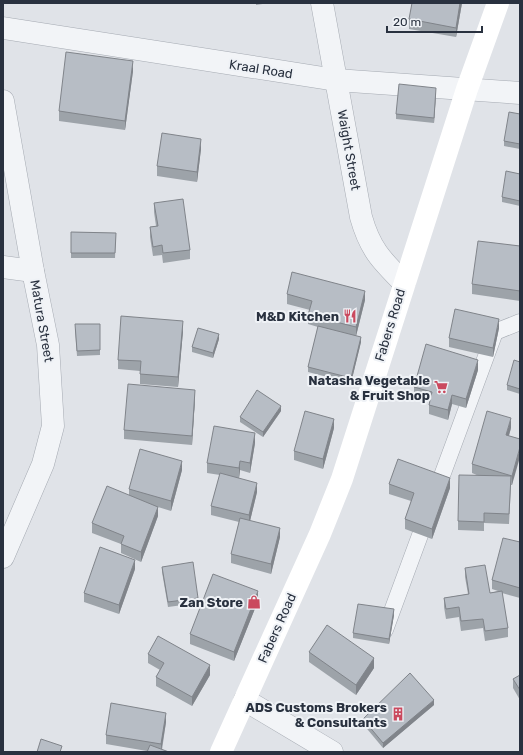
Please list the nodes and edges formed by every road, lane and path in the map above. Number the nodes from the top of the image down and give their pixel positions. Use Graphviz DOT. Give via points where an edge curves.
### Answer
graph roads {
  1 [pos="322,3"];
  2 [pos="498,3"];
  3 [pos="3,28"];
  4 [pos="336,80"];
  5 [pos="467,89"];
  6 [pos="520,93"];
  7 [pos="3,101"];
  8 [pos="3,267"];
  9 [pos="33,271"];
  10 [pos="404,283"];
  11 [pos="520,322"];
  12 [pos="3,557"];
  13 [pos="381,641"];
  14 [pos="245,700"];
  15 [pos="221,752"];
  16 [pos="332,752"];
  1 -- 4 [label="street, Waight Street"];
  2 -- 5 [label="main road, Fabers Road"];
  3 -- 4 [label="street, Kraal Road"];
  4 -- 5 [label="street, Kraal Road"];
  4 -- 10 [label="street, Waight Street" via="361,217 367,237 378,257"];
  5 -- 6 [label="street, Kraal Road"];
  5 -- 10 [label="main road, Fabers Road"];
  7 -- 9 [label="street, Matura Street"];
  8 -- 9 [label="street"];
  9 -- 12 [label="street, Matura Street" via="48,345 53,426 43,464"];
  10 -- 14 [label="main road, Fabers Road" via="342,479"];
  11 -- 13 [label="lane" via="495,332"];
  14 -- 15 [label="main road, Fabers Road"];
  14 -- 16 [label="street"];
}
